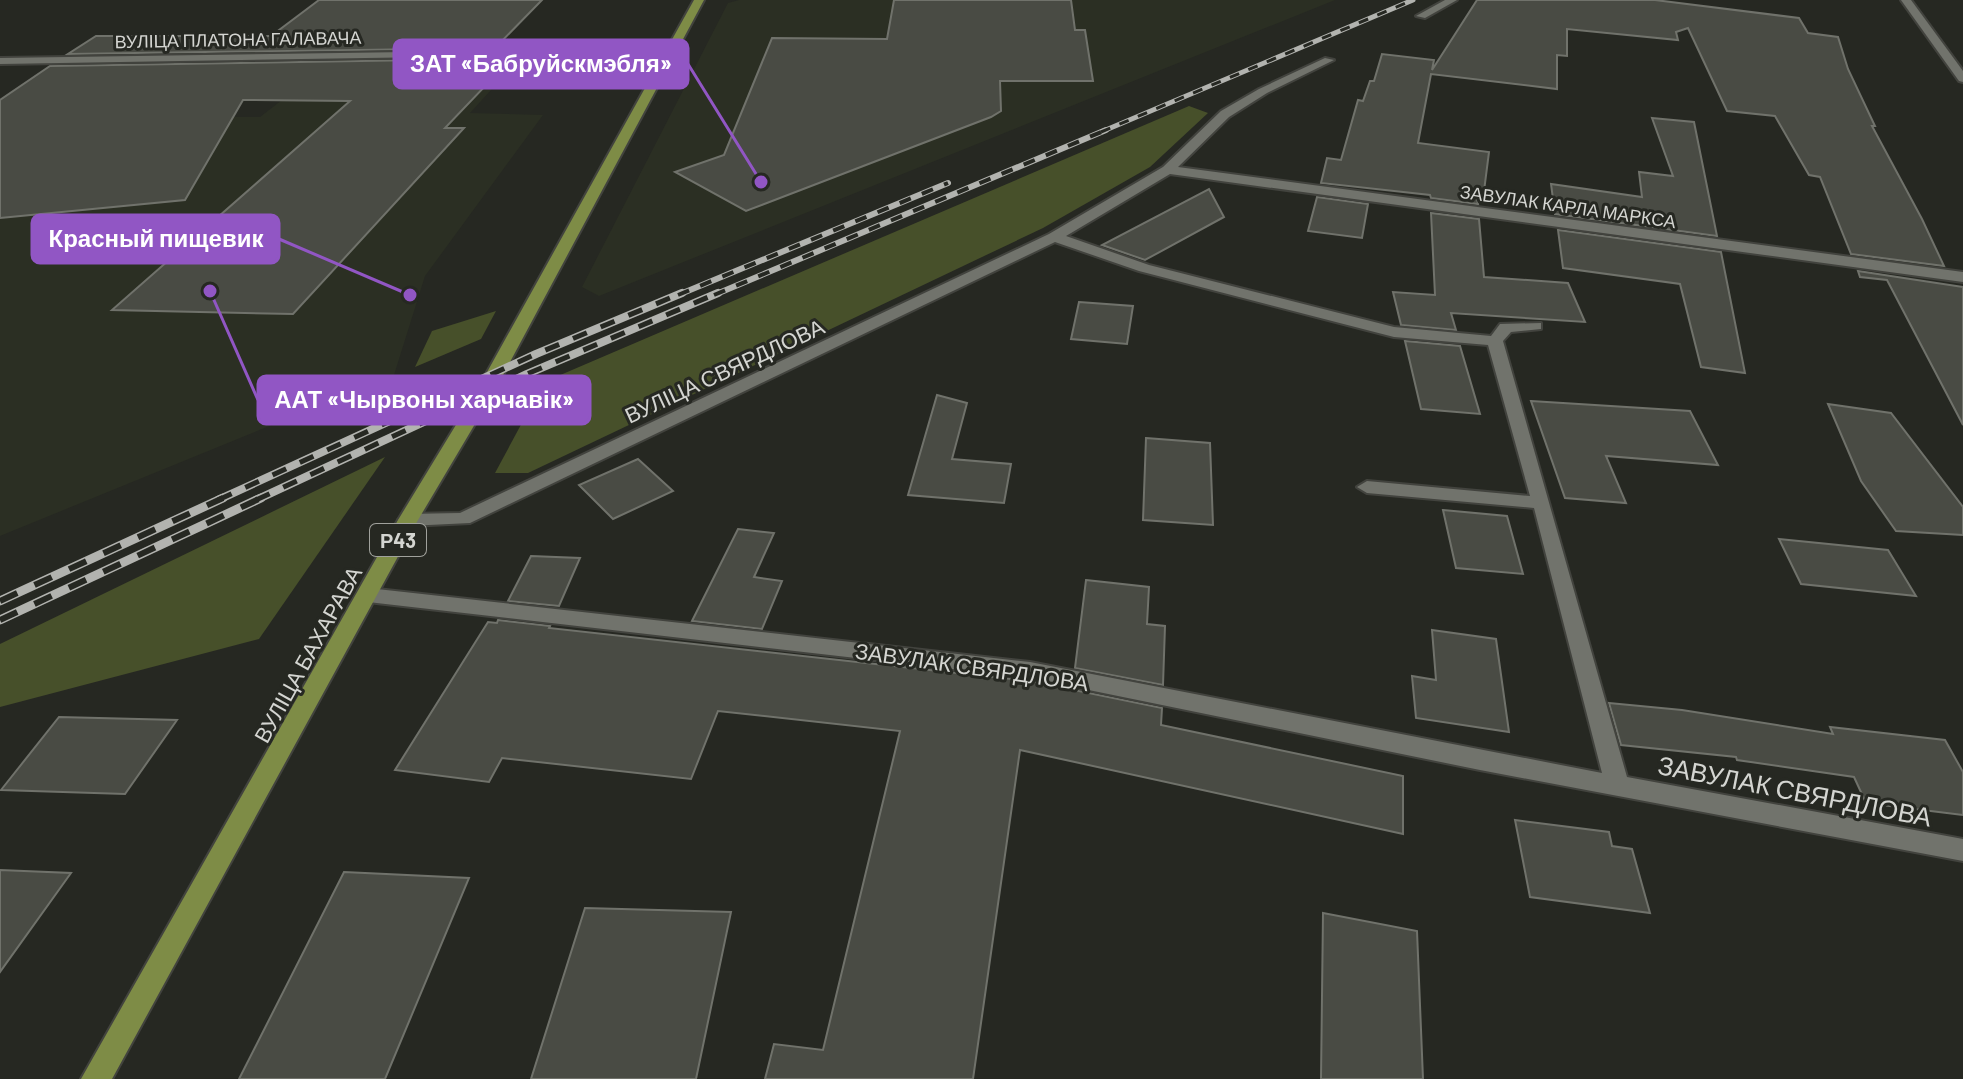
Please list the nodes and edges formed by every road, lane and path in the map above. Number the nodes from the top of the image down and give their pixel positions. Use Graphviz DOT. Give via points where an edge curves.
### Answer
graph roads {
  1 [pos="699,0"];
  2 [pos="1452,0"];
  3 [pos="1906,0"];
  4 [pos="1421,16"];
  5 [pos="670,50"];
  6 [pos="1329,60"];
  7 [pos="0,61"];
  8 [pos="1963,79"];
  9 [pos="1168,170"];
  10 [pos="1054,237"];
  11 [pos="1963,277"];
  12 [pos="1535,326"];
  13 [pos="1495,341"];
  14 [pos="1367,487"];
  15 [pos="1542,503"];
  16 [pos="408,520"];
  17 [pos="368,595"];
  18 [pos="1617,785"];
  19 [pos="1963,850"];
  20 [pos="96,1079"];
  1 -- 5 [label="main road, ВУЛІЦА БАХАРАВА / Р43"];
  2 -- 4 [label="street"];
  3 -- 8 [label="street"];
  5 -- 7 [label="street, ВУЛІЦА ПЛАТОНА ГАЛАВАЧА"];
  5 -- 16 [label="main road, ВУЛІЦА БАХАРАВА / Р43" via="485,392"];
  6 -- 9 [label="street, ВУЛІЦА СВЯРДЛОВА" via="1225,114"];
  9 -- 10 [label="street, ВУЛІЦА СВЯРДЛОВА"];
  9 -- 11 [label="street, ЗАВУЛАК КАРЛА МАРКСА"];
  10 -- 13 [label="street" via="1144,268 1394,332"];
  10 -- 16 [label="street, ВУЛІЦА СВЯРДЛОВА" via="463,519"];
  12 -- 13 [label="street" via="1506,327"];
  13 -- 15 [label="street"];
  14 -- 15 [label="street"];
  15 -- 18 [label="street"];
  16 -- 17 [label="main road, ВУЛІЦА БАХАРАВА / Р43"];
  17 -- 18 [label="street, ЗАВУЛАК СВЯРДЛОВА" via="1030,670"];
  17 -- 20 [label="main road, ВУЛІЦА БАХАРАВА / Р43"];
  18 -- 19 [label="street, ЗАВУЛАК СВЯРДЛОВА"];
}
